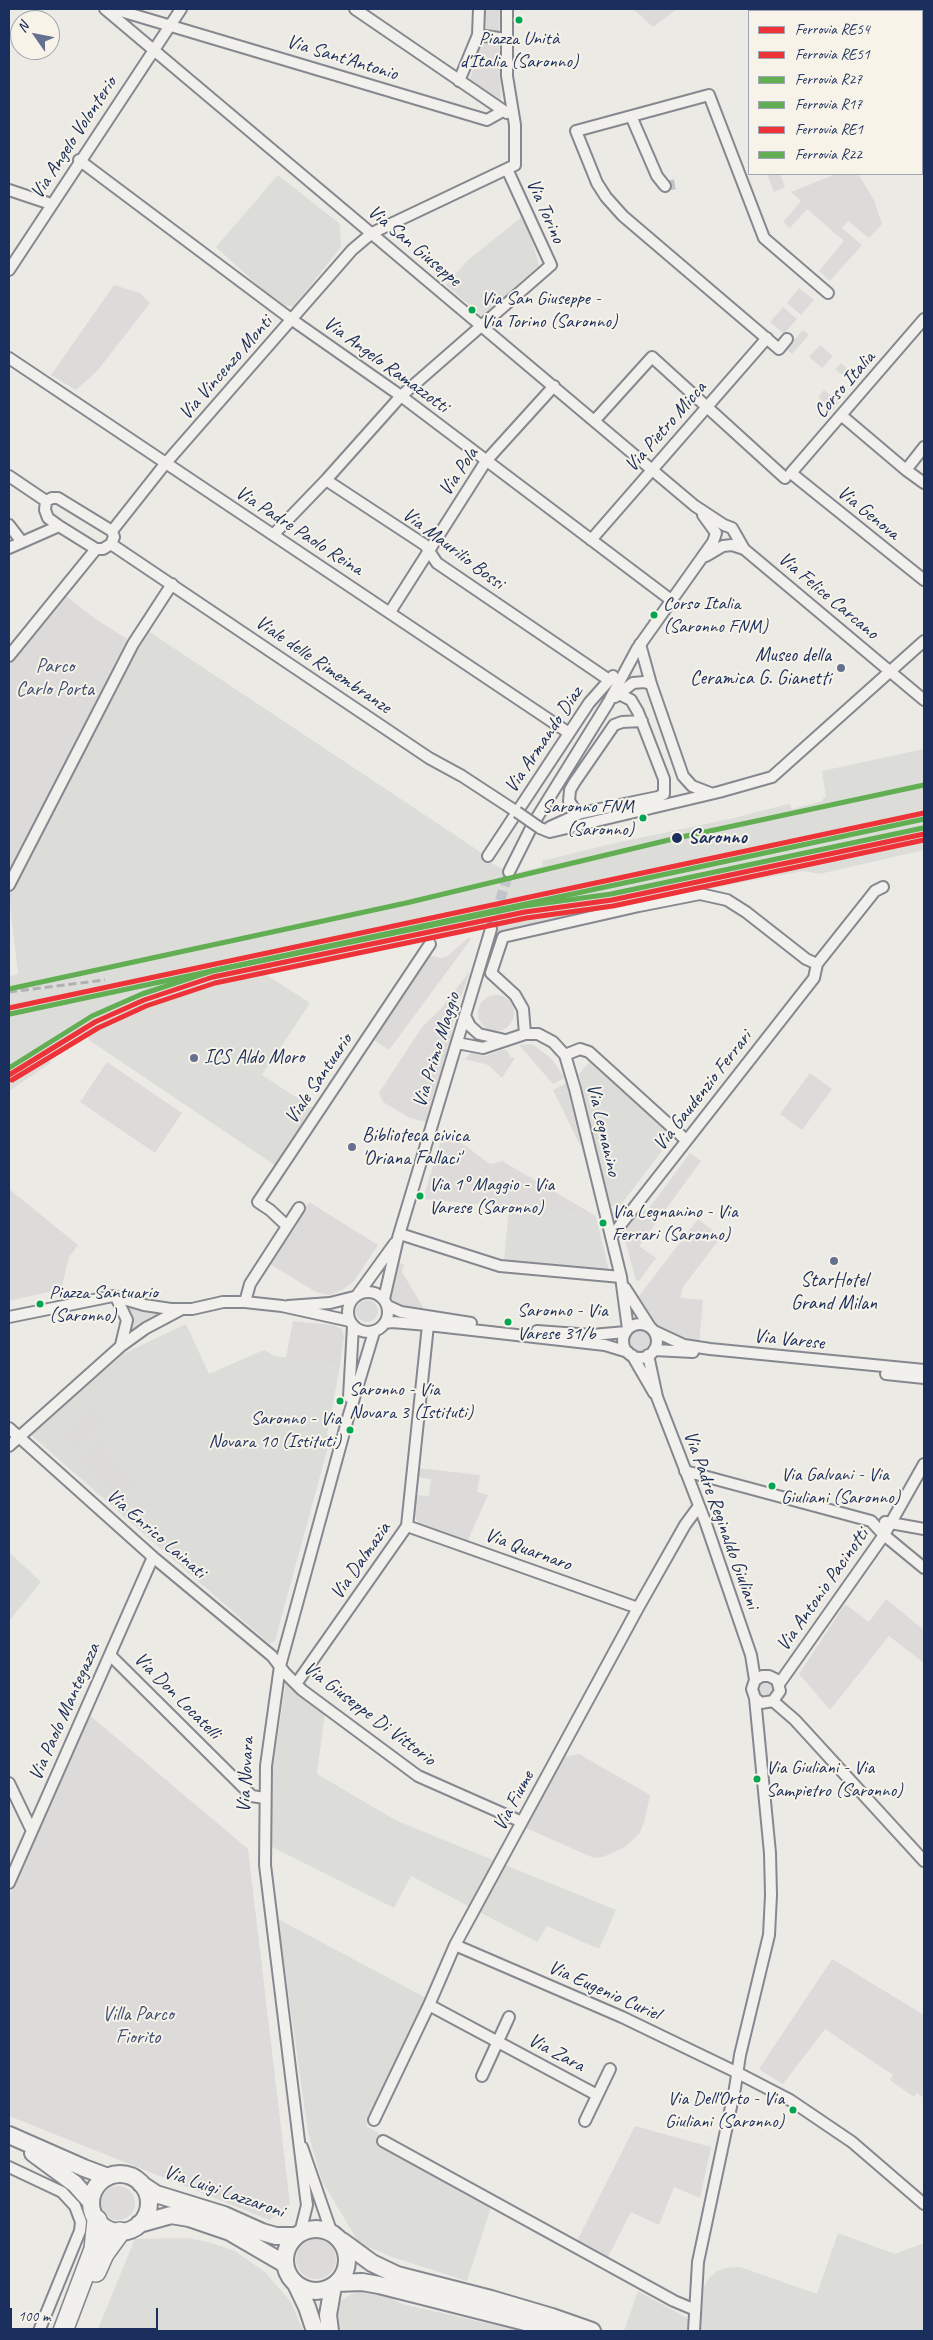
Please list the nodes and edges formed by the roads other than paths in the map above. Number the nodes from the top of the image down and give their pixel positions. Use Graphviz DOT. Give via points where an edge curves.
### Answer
graph roads {
  1 [pos="105,9"];
  2 [pos="114,9"];
  3 [pos="181,9"];
  4 [pos="355,9"];
  5 [pos="479,9"];
  6 [pos="507,9"];
  7 [pos="170,25"];
  8 [pos="478,35"];
  9 [pos="506,39"];
  10 [pos="154,50"];
  11 [pos="460,81"];
  12 [pos="508,113"];
  13 [pos="631,116"];
  14 [pos="79,160"];
  15 [pos="511,167"];
  16 [pos="665,186"];
  17 [pos="9,190"];
  18 [pos="51,204"];
  19 [pos="372,233"];
  20 [pos="9,270"];
  21 [pos="828,293"];
  22 [pos="292,319"];
  23 [pos="924,319"];
  24 [pos="482,324"];
  25 [pos="767,338"];
  26 [pos="787,339"];
  27 [pos="9,358"];
  28 [pos="554,386"];
  29 [pos="401,396"];
  30 [pos="707,407"];
  31 [pos="841,415"];
  32 [pos="595,420"];
  33 [pos="924,447"];
  34 [pos="486,461"];
  35 [pos="165,464"];
  36 [pos="652,468"];
  37 [pos="906,470"];
  38 [pos="788,475"];
  39 [pos="9,476"];
  40 [pos="326,480"];
  41 [pos="924,484"];
  42 [pos="46,501"];
  43 [pos="695,506"];
  44 [pos="9,525"];
  45 [pos="59,526"];
  46 [pos="112,530"];
  47 [pos="272,535"];
  48 [pos="591,540"];
  49 [pos="22,542"];
  50 [pos="111,544"];
  51 [pos="9,548"];
  52 [pos="96,549"];
  53 [pos="744,549"];
  54 [pos="429,550"];
  55 [pos="698,561"];
  56 [pos="924,580"];
  57 [pos="172,584"];
  58 [pos="671,600"];
  59 [pos="390,612"];
  60 [pos="924,641"];
  61 [pos="638,646"];
  62 [pos="9,656"];
  63 [pos="890,671"];
  64 [pos="609,680"];
  65 [pos="651,684"];
  66 [pos="619,694"];
  67 [pos="924,700"];
  68 [pos="608,703"];
  69 [pos="642,721"];
  70 [pos="569,733"];
  71 [pos="711,793"];
  72 [pos="517,812"];
  73 [pos="581,814"];
  74 [pos="540,828"];
  75 [pos="488,856"];
  76 [pos="509,872"];
  77 [pos="9,885"];
  78 [pos="883,887"];
  79 [pos="491,929"];
  80 [pos="430,944"];
  81 [pos="817,964"];
  82 [pos="466,1016"];
  83 [pos="525,1034"];
  84 [pos="506,1041"];
  85 [pos="457,1043"];
  86 [pos="565,1055"];
  87 [pos="686,1140"];
  88 [pos="298,1208"];
  89 [pos="287,1226"];
  90 [pos="399,1236"];
  91 [pos="612,1237"];
  92 [pos="621,1278"];
  93 [pos="356,1295"];
  94 [pos="116,1297"];
  95 [pos="245,1302"];
  96 [pos="386,1303"];
  97 [pos="282,1306"];
  98 [pos="181,1310"];
  99 [pos="9,1316"];
  100 [pos="351,1324"];
  101 [pos="385,1324"];
  102 [pos="428,1325"];
  103 [pos="652,1329"];
  104 [pos="627,1330"];
  105 [pos="374,1332"];
  106 [pos="120,1346"];
  107 [pos="630,1353"];
  108 [pos="651,1353"];
  109 [pos="924,1370"];
  110 [pos="924,1378"];
  111 [pos="657,1398"];
  112 [pos="348,1418"];
  113 [pos="9,1428"];
  114 [pos="17,1436"];
  115 [pos="9,1446"];
  116 [pos="924,1464"];
  117 [pos="685,1471"];
  118 [pos="699,1506"];
  119 [pos="871,1521"];
  120 [pos="890,1522"];
  121 [pos="406,1526"];
  122 [pos="924,1529"];
  123 [pos="884,1535"];
  124 [pos="154,1557"];
  125 [pos="924,1568"];
  126 [pos="638,1608"];
  127 [pos="751,1654"];
  128 [pos="110,1655"];
  129 [pos="280,1666"];
  130 [pos="769,1676"];
  131 [pos="755,1680"];
  132 [pos="296,1684"];
  133 [pos="779,1684"];
  134 [pos="755,1698"];
  135 [pos="772,1700"];
  136 [pos="757,1728"];
  137 [pos="9,1783"];
  138 [pos="264,1798"];
  139 [pos="522,1822"];
  140 [pos="32,1831"];
  141 [pos="924,1861"];
  142 [pos="9,1883"];
  143 [pos="455,1945"];
  144 [pos="429,2005"];
  145 [pos="510,2018"];
  146 [pos="498,2042"];
  147 [pos="610,2069"];
  148 [pos="736,2072"];
  149 [pos="482,2076"];
  150 [pos="597,2095"];
  151 [pos="374,2120"];
  152 [pos="584,2121"];
  153 [pos="9,2135"];
  154 [pos="383,2140"];
  155 [pos="300,2143"];
  156 [pos="9,2167"];
  157 [pos="108,2177"];
  158 [pos="141,2184"];
  159 [pos="91,2202"];
  160 [pos="924,2204"];
  161 [pos="97,2220"];
  162 [pos="139,2224"];
  163 [pos="120,2232"];
  164 [pos="298,2234"];
  165 [pos="337,2236"];
  166 [pos="285,2264"];
  167 [pos="296,2284"];
  168 [pos="335,2285"];
  169 [pos="693,2309"];
  170 [pos="39,2331"];
  171 [pos="63,2331"];
  172 [pos="74,2331"];
  173 [pos="315,2331"];
  174 [pos="330,2331"];
  175 [pos="561,2331"];
  176 [pos="592,2331"];
  177 [pos="694,2331"];
  1 -- 10 [label="street, Via San Giuseppe"];
  2 -- 7 [label="street, Via Sant'Antonio"];
  3 -- 7 [label="street, Via Angelo Volonterio"];
  4 -- 11 [label="street"];
  5 -- 8 [label="street"];
  6 -- 9 [label="street"];
  7 -- 10 [label="street, Via Angelo Volonterio"];
  7 -- 12 [label="street, Via Sant'Antonio" via="487,120"];
  8 -- 9 [label="street"];
  8 -- 11 [label="street"];
  9 -- 12 [label="street"];
  10 -- 14 [label="street, Via Angelo Volonterio"];
  10 -- 19 [label="street, Via San Giuseppe"];
  11 -- 12 [label="street"];
  12 -- 15 [label="street" via="515,125"];
  13 -- 16 [label="street" via="657,176"];
  13 -- 21 [label="street" via="708,95 764,238"];
  13 -- 25 [label="street" via="576,131 597,183 614,206"];
  14 -- 18 [label="street, Via Angelo Volonterio"];
  14 -- 22 [label="street, Via Angelo Ramazzotti"];
  15 -- 19 [label="street, Via Vincenzo Monti"];
  15 -- 24 [label="street, Via Torino" via="551,265"];
  17 -- 18 [label="street"];
  18 -- 20 [label="street, Via Angelo Volonterio"];
  19 -- 22 [label="street, Via Vincenzo Monti" via="352,250"];
  19 -- 24 [label="street, Via San Giuseppe"];
  22 -- 29 [label="street, Via Angelo Ramazzotti"];
  22 -- 35 [label="street, Via Vincenzo Monti"];
  23 -- 31 [label="street, Corso Italia"];
  24 -- 28 [label="street, Via San Giuseppe"];
  24 -- 29 [label="street"];
  25 -- 26 [label="street" via="779,348"];
  25 -- 30 [label="street, Via Pietro Micca"];
  27 -- 35 [label="street, Via Padre Paolo Reina"];
  28 -- 32 [label="street, Via San Giuseppe"];
  28 -- 34 [label="street, Via Pola"];
  29 -- 34 [label="street, Via Angelo Ramazzotti"];
  29 -- 40 [label="street"];
  30 -- 32 [label="street, Via Genova" via="652,357"];
  30 -- 36 [label="street, Via Pietro Micca"];
  30 -- 38 [label="street, Via Genova"];
  31 -- 37 [label="street"];
  31 -- 38 [label="street, Corso Italia"];
  32 -- 36 [label="street, Via San Giuseppe"];
  33 -- 37 [label="street"];
  34 -- 48 [label="street, Via Angelo Ramazzotti"];
  34 -- 54 [label="street, Via Pola"];
  35 -- 46 [label="street, Via Vincenzo Monti"];
  35 -- 47 [label="street, Via Padre Paolo Reina"];
  36 -- 43 [label="street, Via San Giuseppe"];
  36 -- 48 [label="street, Via Pietro Micca"];
  37 -- 41 [label="street"];
  38 -- 56 [label="street, Via Genova"];
  39 -- 42 [label="street"];
  40 -- 47 [label="street"];
  40 -- 54 [label="street, Via Maurilio Bossi"];
  42 -- 45 [label="street" via="48,518"];
  42 -- 46 [label="street" via="58,498"];
  43 -- 53 [label="street, Via San Giuseppe" via="732,528"];
  43 -- 55 [label="street" via="716,533"];
  44 -- 49 [label="street"];
  45 -- 49 [label="street"];
  45 -- 52 [label="street"];
  46 -- 50 [label="street"];
  47 -- 59 [label="street, Via Padre Paolo Reina"];
  48 -- 58 [label="street, Via Angelo Ramazzotti"];
  49 -- 51 [label="street"];
  50 -- 52 [label="street"];
  50 -- 57 [label="street, Viale delle Rimembranze"];
  52 -- 62 [label="street"];
  53 -- 55 [label="street" via="723,546"];
  53 -- 63 [label="street, Via Felice Carcano"];
  54 -- 59 [label="street, Via Pola"];
  54 -- 64 [label="street, Via Maurilio Bossi" via="437,563"];
  55 -- 58 [label="street"];
  57 -- 72 [label="street, Viale delle Rimembranze" via="429,758"];
  57 -- 77 [label="street" via="133,644"];
  58 -- 61 [label="street"];
  59 -- 70 [label="street, Via Padre Paolo Reina"];
  60 -- 63 [label="street"];
  61 -- 64 [label="street, Via Armando Diaz"];
  61 -- 65 [label="street"];
  61 -- 68 [label="street"];
  63 -- 67 [label="street, Via Felice Carcano"];
  63 -- 71 [label="street" via="772,777"];
  64 -- 70 [label="street, Via Armando Diaz" via="592,698"];
  65 -- 66 [label="street" via="633,683"];
  65 -- 71 [label="street" via="684,776 692,786"];
  66 -- 68 [label="street"];
  66 -- 69 [label="street" via="631,700"];
  68 -- 76 [label="street" via="533,824"];
  69 -- 73 [label="street" via="614,725 574,783 569,801"];
  69 -- 73 [label="street" via="664,780 664,794"];
  70 -- 72 [label="street, Via Armando Diaz"];
  71 -- 74 [label="street" via="550,832"];
  72 -- 74 [label="street, Viale delle Rimembranze, bridge"];
  72 -- 75 [label="street, Via Armando Diaz"];
  73 -- 74 [label="street"];
  78 -- 81 [label="street, Via Gaudenzio Ferrari" via="875,891"];
  79 -- 82 [label="street, Via Primo Maggio"];
  80 -- 89 [label="street, Viale Santuario" via="258,1202"];
  81 -- 83 [label="street" via="727,900 700,894 503,937 491,973 515,995 523,1009"];
  81 -- 87 [label="street, Via Gaudenzio Ferrari" via="814,978"];
  82 -- 84 [label="street" via="470,1026 479,1034"];
  82 -- 85 [label="street, Via Primo Maggio"];
  83 -- 84 [label="street"];
  83 -- 86 [label="street, Via Legnanino" via="547,1037"];
  84 -- 85 [label="street" via="483,1048"];
  85 -- 90 [label="street, Via Primo Maggio"];
  86 -- 87 [label="street" via="580,1049 589,1052"];
  86 -- 91 [label="street, Via Legnanino"];
  87 -- 91 [label="street, Via Gaudenzio Ferrari"];
  88 -- 89 [label="street"];
  89 -- 95 [label="street" via="250,1284"];
  90 -- 92 [label="street" via="500,1266"];
  90 -- 93 [label="street, Via Primo Maggio"];
  90 -- 96 [label="street, Via Primo Maggio"];
  91 -- 92 [label="street, Via Legnanino"];
  92 -- 103 [label="street, Via Legnanino"];
  92 -- 104 [label="street, Via Legnanino"];
  93 -- 96 [label="street" via="375,1292"];
  93 -- 97 [label="street" via="330,1303"];
  93 -- 100 [label="street" via="347,1311"];
  94 -- 98 [label="street" via="156,1308"];
  94 -- 99 [label="street" via="95,1298"];
  94 -- 106 [label="street" via="127,1320"];
  95 -- 97 [label="street"];
  95 -- 98 [label="street" via="223,1302"];
  96 -- 101 [label="street"];
  96 -- 104 [label="street" via="418,1315 508,1328 592,1335"];
  97 -- 100 [label="street"];
  98 -- 106 [label="street"];
  100 -- 105 [label="street" via="362,1332"];
  100 -- 112 [label="street, Via Novara"];
  101 -- 102 [label="street"];
  101 -- 105 [label="street"];
  102 -- 107 [label="street" via="605,1345"];
  102 -- 121 [label="street, Via Dalmazia"];
  103 -- 104 [label="street" via="639,1324"];
  103 -- 108 [label="street" via="657,1341"];
  103 -- 109 [label="street, Via Varese" via="684,1345 710,1349"];
  104 -- 107 [label="street" via="623,1342"];
  105 -- 112 [label="street, Via Novara"];
  106 -- 114 [label="street"];
  107 -- 108 [label="street" via="637,1357"];
  107 -- 111 [label="street, Via Padre Reginaldo Giuliani"];
  108 -- 110 [label="street, Via Varese" via="672,1350"];
  108 -- 111 [label="street, Via Padre Reginaldo Giuliani"];
  111 -- 117 [label="street, Via Padre Reginaldo Giuliani"];
  112 -- 129 [label="street, Via Novara"];
  113 -- 114 [label="street, Via Enrico Lainati"];
  114 -- 115 [label="street"];
  114 -- 124 [label="street, Via Enrico Lainati"];
  116 -- 120 [label="street, Via Antonio Pacinotti"];
  117 -- 118 [label="street, Via Padre Reginaldo Giuliani"];
  117 -- 119 [label="street"];
  118 -- 126 [label="street, Via Fiume"];
  118 -- 127 [label="street, Via Padre Reginaldo Giuliani"];
  119 -- 120 [label="street"];
  119 -- 123 [label="street"];
  120 -- 122 [label="street"];
  120 -- 123 [label="street, Via Antonio Pacinotti"];
  121 -- 126 [label="street, Via Quarnaro"];
  121 -- 132 [label="street, Via Dalmazia"];
  123 -- 125 [label="street"];
  123 -- 133 [label="street, Via Antonio Pacinotti"];
  124 -- 128 [label="street, Via Paolo Mantegazza"];
  124 -- 129 [label="street, Via Enrico Lainati"];
  126 -- 139 [label="street, Via Fiume"];
  127 -- 130 [label="street, Via Padre Reginaldo Giuliani"];
  127 -- 131 [label="street, Via Padre Reginaldo Giuliani"];
  128 -- 138 [label="street, Via Don Locatelli" via="252,1796"];
  128 -- 140 [label="street, Via Paolo Mantegazza"];
  129 -- 132 [label="street, Via Giuseppe Di Vittorio"];
  129 -- 138 [label="street, Via Novara"];
  130 -- 131 [label="street"];
  130 -- 133 [label="street, Via Padre Reginaldo Giuliani"];
  131 -- 134 [label="street, Via Padre Reginaldo Giuliani" via="752,1689"];
  132 -- 139 [label="street, Via Giuseppe Di Vittorio" via="418,1776"];
  133 -- 135 [label="street, Via Padre Reginaldo Giuliani"];
  134 -- 135 [label="street"];
  134 -- 136 [label="street, Via Padre Reginaldo Giuliani"];
  135 -- 136 [label="street, Via Padre Reginaldo Giuliani"];
  135 -- 141 [label="street" via="795,1720"];
  136 -- 148 [label="street, Via Padre Reginaldo Giuliani" via="770,1853 769,1935"];
  137 -- 140 [label="street"];
  138 -- 155 [label="street, Via Novara" via="266,1865"];
  139 -- 143 [label="street, Via Fiume"];
  140 -- 142 [label="street, Via Paolo Mantegazza"];
  143 -- 144 [label="street, Via Fiume"];
  143 -- 148 [label="street, Via Eugenio Curiel"];
  144 -- 146 [label="street, Via Zara"];
  144 -- 151 [label="street, Via Fiume"];
  145 -- 146 [label="street, Via Zara"];
  146 -- 149 [label="street, Via Zara"];
  146 -- 150 [label="street, Via Zara"];
  147 -- 150 [label="street, Via Zara"];
  148 -- 160 [label="street, Via Eugenio Curiel" via="818,2118"];
  148 -- 169 [label="street, Via Padre Reginaldo Giuliani" via="698,2262"];
  150 -- 152 [label="street, Via Zara"];
  153 -- 157 [label="main road"];
  153 -- 159 [label="main road" via="75,2184"];
  154 -- 169 [label="street"];
  155 -- 164 [label="street, Via Novara" via="307,2205"];
  155 -- 165 [label="street, Via Novara"];
  156 -- 170 [label="street" via="62,2192 74,2206 80,2222 80,2231"];
  157 -- 158 [label="main road" via="126,2175"];
  157 -- 159 [label="main road" via="96,2187"];
  158 -- 162 [label="main road" via="148,2200 145,2217"];
  158 -- 164 [label="main road, Via Luigi Lazzaroni" via="156,2194 224,2215 262,2232 276,2236"];
  159 -- 161 [label="main road"];
  161 -- 163 [label="main road" via="103,2227"];
  161 -- 171 [label="highway" via="94,2250"];
  162 -- 163 [label="main road"];
  162 -- 166 [label="main road, Via Luigi Lazzaroni" via="171,2216 189,2218 230,2232"];
  163 -- 172 [label="highway" via="104,2254"];
  164 -- 165 [label="main road" via="315,2228"];
  164 -- 166 [label="main road" via="287,2249"];
  165 -- 168 [label="main road" via="347,2252 348,2263"];
  165 -- 176 [label="main road" via="372,2263 397,2275 500,2301"];
  166 -- 167 [label="main road"];
  167 -- 168 [label="main road" via="314,2291"];
  167 -- 173 [label="main road"];
  168 -- 174 [label="main road" via="328,2315"];
  168 -- 175 [label="main road" via="362,2282 379,2285"];
  169 -- 177 [label="street, Via Padre Reginaldo Giuliani"];
}
